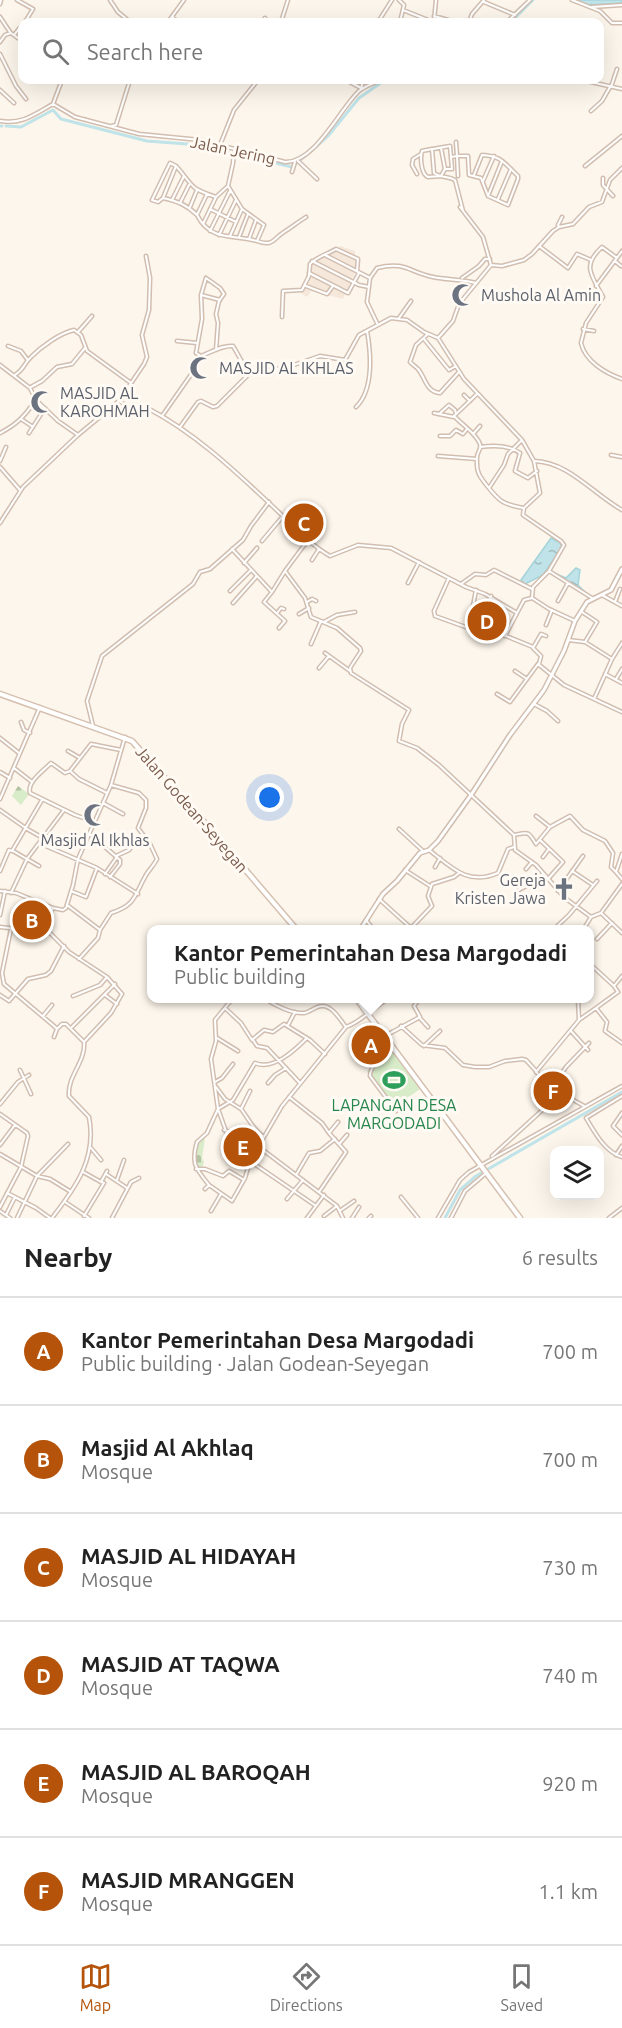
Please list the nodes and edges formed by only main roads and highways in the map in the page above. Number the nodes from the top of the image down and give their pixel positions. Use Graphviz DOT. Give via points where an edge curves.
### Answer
graph roads {
  1 [pos="0,694"];
  2 [pos="293,925"];
  3 [pos="359,1003"];
  4 [pos="520,1218"];
  1 -- 2 [label="main road, Jalan Godean-Seyegan" via="135,743"];
  3 -- 4 [label="main road"];
}
